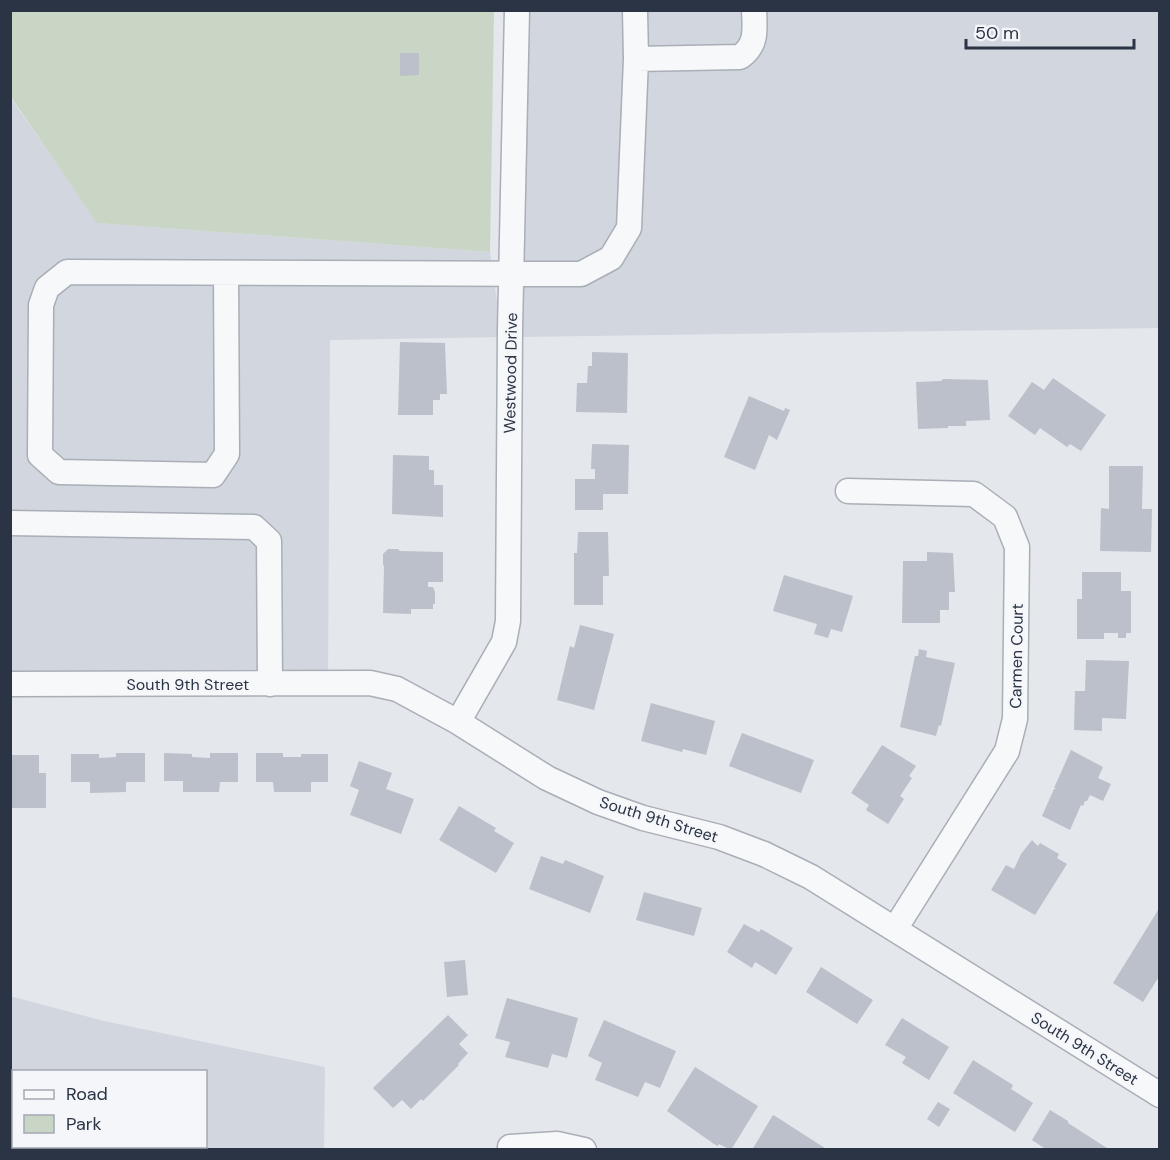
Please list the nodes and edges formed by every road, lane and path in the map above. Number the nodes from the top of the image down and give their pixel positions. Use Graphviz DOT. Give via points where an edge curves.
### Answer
graph roads {
  1 [pos="517,10"];
  2 [pos="635,10"];
  3 [pos="754,10"];
  4 [pos="636,59"];
  5 [pos="226,273"];
  6 [pos="513,275"];
  7 [pos="848,491"];
  8 [pos="10,523"];
  9 [pos="10,684"];
  10 [pos="270,684"];
  11 [pos="458,722"];
  12 [pos="895,929"];
  13 [pos="1159,1092"];
  14 [pos="510,1147"];
  15 [pos="584,1149"];
  1 -- 6 [label="street, Westwood Drive"];
  2 -- 4 [label="street"];
  3 -- 4 [label="street" via="755,34 749,50 740,57"];
  4 -- 6 [label="street" via="630,228 611,258 580,274"];
  5 -- 5 [label="street" via="67,272 47,288 41,305 40,455 59,472 213,475 227,454"];
  5 -- 6 [label="street"];
  6 -- 11 [label="street, Westwood Drive" via="508,621 504,642"];
  7 -- 12 [label="street, Carmen Court" via="974,494 1005,517 1017,547 1015,719 1007,751"];
  8 -- 10 [label="street" via="254,527 268,541"];
  9 -- 10 [label="street, South 9th Street"];
  10 -- 11 [label="street, South 9th Street" via="370,683 397,689"];
  11 -- 12 [label="street, South 9th Street" via="547,778 643,818 719,837 764,854 811,877"];
  12 -- 13 [label="street, South 9th Street"];
  14 -- 15 [label="street" via="557,1144"];
}
